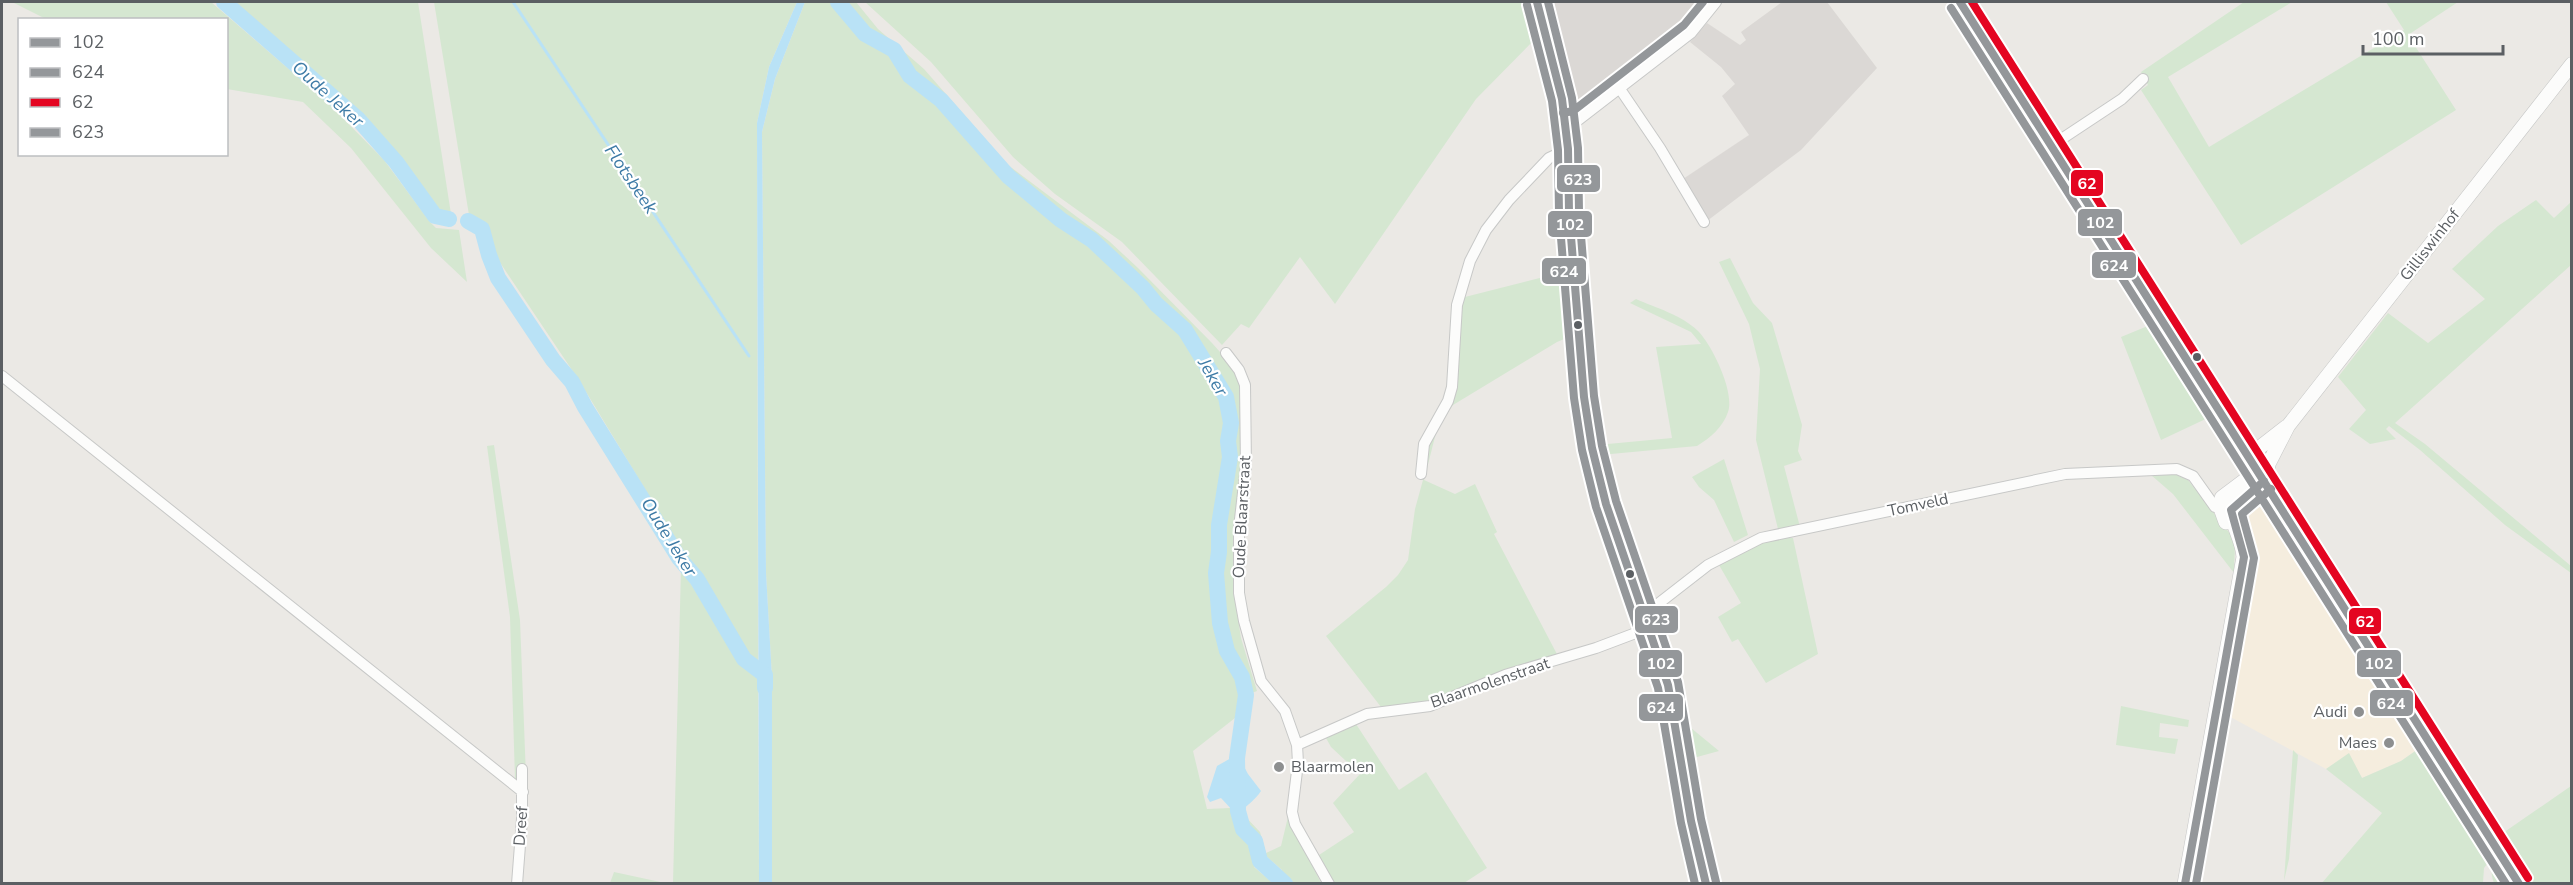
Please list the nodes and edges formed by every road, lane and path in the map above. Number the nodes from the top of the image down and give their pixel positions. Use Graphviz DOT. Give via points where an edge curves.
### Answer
graph roads {
  1 [pos="1537,2"];
  2 [pos="1716,2"];
  3 [pos="1960,2"];
  4 [pos="2571,64"];
  5 [pos="2143,79"];
  6 [pos="1620,88"];
  7 [pos="1565,123"];
  8 [pos="2051,146"];
  9 [pos="1568,149"];
  10 [pos="1704,222"];
  11 [pos="1226,353"];
  12 [pos="2,376"];
  13 [pos="2288,426"];
  14 [pos="2253,465"];
  15 [pos="1421,474"];
  16 [pos="2264,481"];
  17 [pos="2225,506"];
  18 [pos="1645,614"];
  19 [pos="1649,628"];
  20 [pos="1297,745"];
  21 [pos="522,769"];
  22 [pos="523,792"];
  23 [pos="516,884"];
  24 [pos="1329,884"];
  25 [pos="1707,884"];
  26 [pos="2185,884"];
  27 [pos="2519,884"];
  1 -- 7 [label="street"];
  2 -- 6 [label="street" via="1691,33"];
  3 -- 8 [label="main road"];
  4 -- 13 [label="street, Gilliswinhof"];
  5 -- 8 [label="street" via="2122,99"];
  6 -- 7 [label="street" via="1577,121"];
  6 -- 10 [label="street"];
  7 -- 9 [label="street"];
  8 -- 14 [label="main road"];
  9 -- 15 [label="street" via="1549,159 1509,200 1486,230 1470,261 1457,305 1452,387 1448,402 1424,444"];
  9 -- 18 [label="street" via="1569,212 1584,397 1592,448 1606,504"];
  11 -- 20 [label="street, Oude Blaarstraat" via="1245,385 1246,466 1239,528 1239,593 1256,669 1285,711"];
  12 -- 22 [label="street"];
  13 -- 14 [label="street, Gilliswinhof" via="2259,448"];
  13 -- 16 [label="street, Gilliswinhof"];
  14 -- 16 [label="main road"];
  14 -- 17 [label="main road, Gilliswinhof"];
  16 -- 17 [label="main road, Gilliswinhof"];
  16 -- 27 [label="main road"];
  17 -- 18 [label="street, Tomveld" via="2205,492 2193,476 2177,469 2065,474 1761,538 1708,565"];
  17 -- 26 [label="main road" via="2227,525 2237,534 2244,557"];
  18 -- 19 [label="street"];
  19 -- 20 [label="street, Blaarmolenstraat" via="1505,675 1430,706 1367,714"];
  19 -- 25 [label="street" via="1673,705 1691,821"];
  20 -- 24 [label="street" via="1294,818"];
  21 -- 22 [label="street, Dreef"];
  22 -- 23 [label="street, Dreef"];
}
